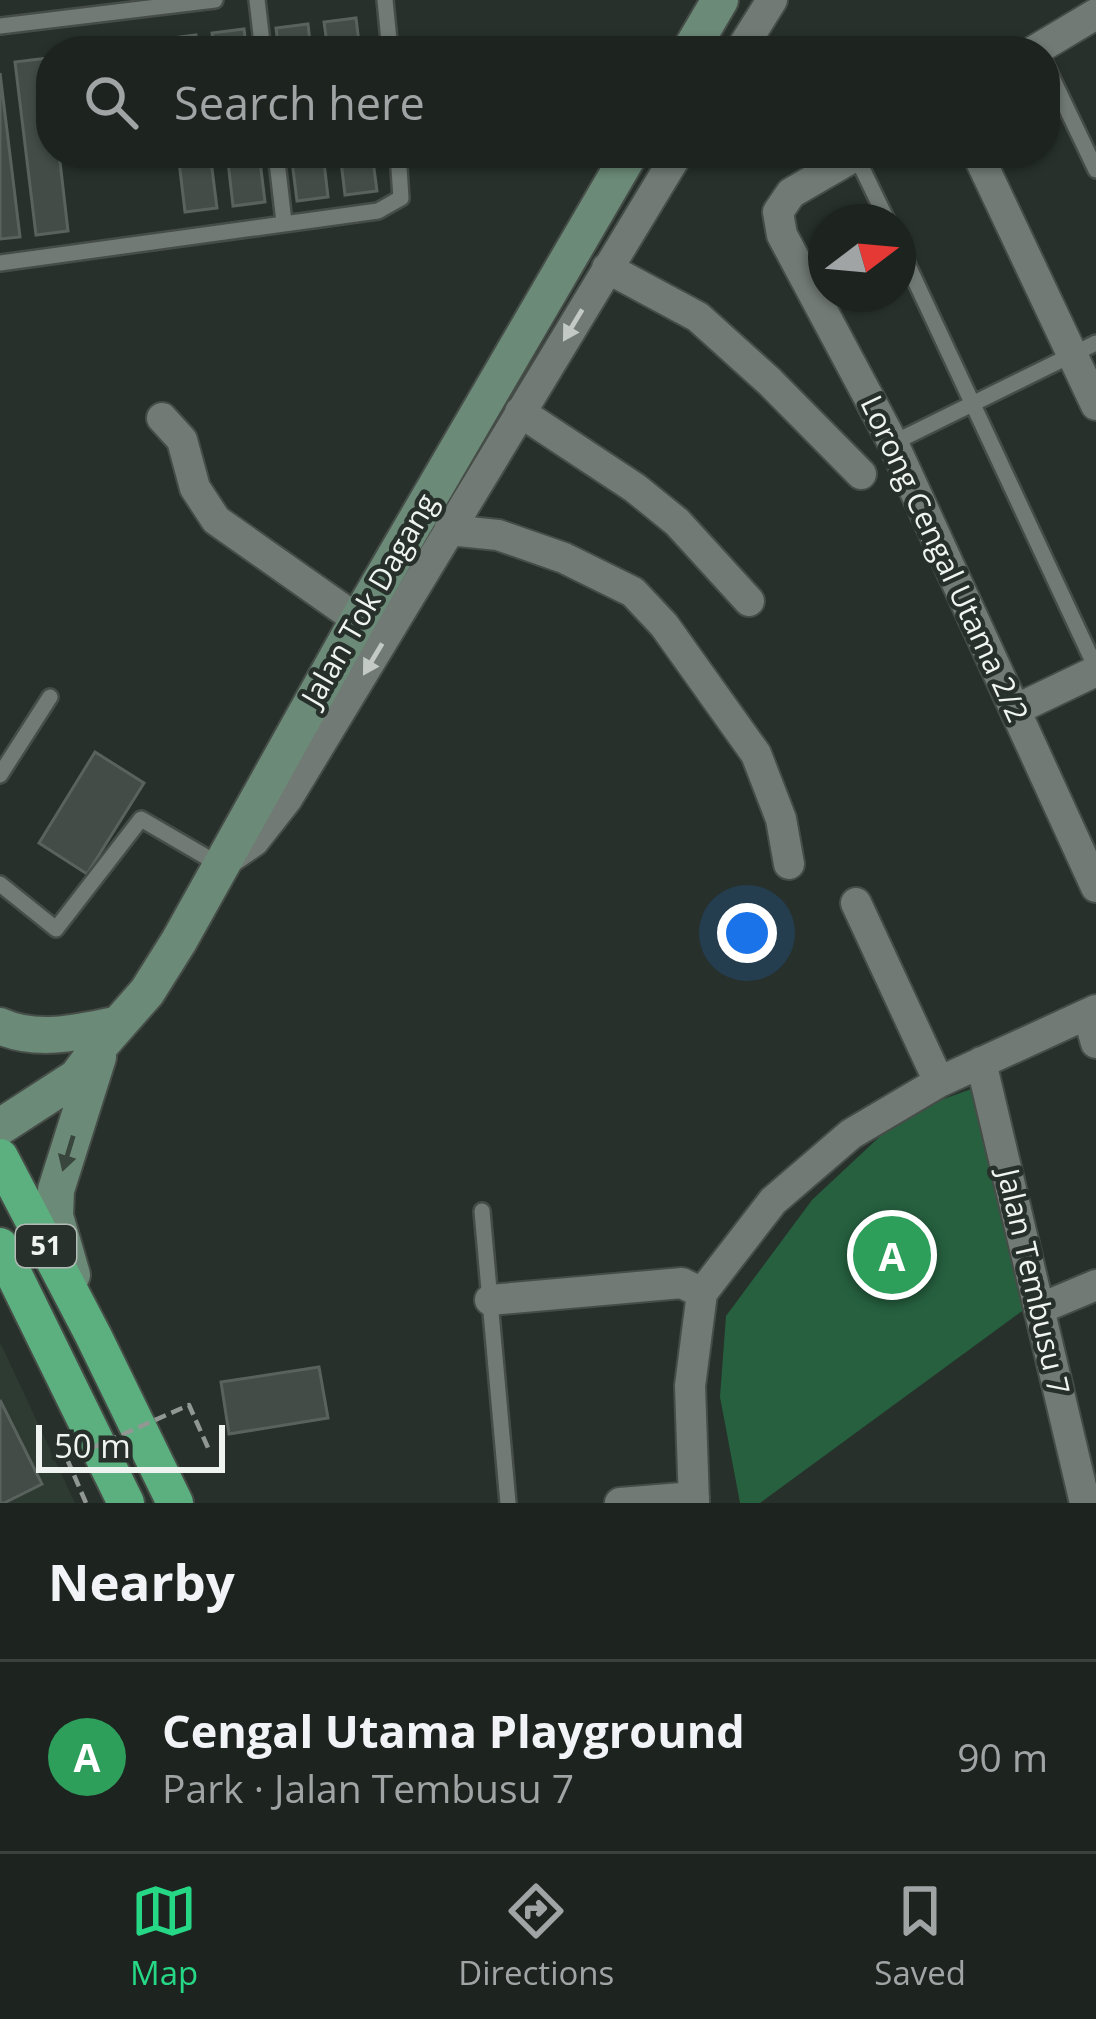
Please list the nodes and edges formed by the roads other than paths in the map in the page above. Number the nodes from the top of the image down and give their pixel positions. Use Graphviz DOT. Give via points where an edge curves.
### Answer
graph roads {
  1 [pos="215,0"];
  2 [pos="257,0"];
  3 [pos="386,0"];
  4 [pos="720,0"];
  5 [pos="772,0"];
  6 [pos="99,7"];
  7 [pos="1096,14"];
  8 [pos="0,26"];
  9 [pos="261,36"];
  10 [pos="388,36"];
  11 [pos="698,36"];
  12 [pos="749,36"];
  13 [pos="1060,39"];
  14 [pos="1060,96"];
  15 [pos="278,168"];
  16 [pos="399,168"];
  17 [pos="621,168"];
  18 [pos="669,168"];
  19 [pos="834,168"];
  20 [pos="864,168"];
  21 [pos="985,168"];
  22 [pos="1096,170"];
  23 [pos="879,204"];
  24 [pos="284,222"];
  25 [pos="0,263"];
  26 [pos="607,268"];
  27 [pos="916,282"];
  28 [pos="1084,348"];
  29 [pos="974,403"];
  30 [pos="1096,405"];
  31 [pos="520,412"];
  32 [pos="162,418"];
  33 [pos="893,443"];
  34 [pos="861,474"];
  35 [pos="449,530"];
  36 [pos="749,601"];
  37 [pos="358,620"];
  38 [pos="1096,670"];
  39 [pos="50,697"];
  40 [pos="1015,710"];
  41 [pos="0,775"];
  42 [pos="789,864"];
  43 [pos="220,866"];
  44 [pos="0,884"];
  45 [pos="1096,887"];
  46 [pos="856,902"];
  47 [pos="1093,1022"];
  48 [pos="0,1026"];
  49 [pos="111,1033"];
  50 [pos="981,1062"];
  51 [pos="939,1082"];
  52 [pos="0,1098"];
  53 [pos="0,1127"];
  54 [pos="0,1157"];
  55 [pos="482,1211"];
  56 [pos="0,1246"];
  57 [pos="0,1280"];
  58 [pos="1096,1285"];
  59 [pos="702,1294"];
  60 [pos="490,1300"];
  61 [pos="1039,1309"];
  62 [pos="93,1335"];
  63 [pos="56,1360"];
  64 [pos="694,1500"];
  65 [pos="126,1503"];
  66 [pos="175,1503"];
  67 [pos="508,1503"];
  68 [pos="620,1503"];
  69 [pos="1085,1503"];
  1 -- 6 [label="lane"];
  2 -- 9 [label="lane"];
  3 -- 10 [label="lane"];
  4 -- 11 [label="street"];
  5 -- 12 [label="street"];
  6 -- 8 [label="lane"];
  7 -- 13 [label="street"];
  14 -- 22 [label="lane"];
  15 -- 24 [label="lane"];
  16 -- 24 [label="lane" via="401,198 378,211"];
  17 -- 37 [label="street, Jalan Tok Dagang"];
  18 -- 26 [label="street"];
  19 -- 33 [label="street, Lorong Cengal Utama 2/2" via="791,193 778,212 782,235"];
  20 -- 23 [label="lane"];
  21 -- 28 [label="street"];
  24 -- 25 [label="lane"];
  26 -- 31 [label="street, one-way"];
  26 -- 34 [label="street" via="698,317"];
  27 -- 29 [label="lane"];
  28 -- 29 [label="lane"];
  28 -- 30 [label="street"];
  29 -- 33 [label="lane"];
  29 -- 38 [label="lane"];
  31 -- 35 [label="street"];
  31 -- 36 [label="street" via="635,488"];
  32 -- 37 [label="street" via="182,440 195,488 216,520"];
  33 -- 40 [label="street, Lorong Cengal Utama 2/2"];
  35 -- 42 [label="street" via="498,535 632,592 756,754"];
  35 -- 43 [label="street, one-way" via="287,799 254,841"];
  37 -- 43 [label="street, Jalan Tok Dagang"];
  38 -- 40 [label="street"];
  39 -- 41 [label="lane"];
  40 -- 45 [label="street, Lorong Cengal Utama 2/2"];
  43 -- 44 [label="lane" via="141,819 56,929"];
  43 -- 49 [label="street, Jalan Tok Dagang" via="147,992"];
  46 -- 51 [label="street"];
  47 -- 50 [label="street"];
  48 -- 49 [label="street"];
  49 -- 52 [label="street, Jalan Tok Dagang"];
  49 -- 53 [label="street, Jalan Tok Dagang" via="77,1077"];
  49 -- 62 [label="street, one-way" via="56,1190 62,1248"];
  50 -- 51 [label="street"];
  50 -- 61 [label="street, Jalan Tembusu 7"];
  51 -- 59 [label="street" via="851,1134 773,1201"];
  54 -- 62 [label="highway, 51"];
  55 -- 60 [label="lane"];
  56 -- 63 [label="highway, 51"];
  57 -- 63 [label="street"];
  58 -- 61 [label="street"];
  59 -- 60 [label="street" via="682,1283"];
  59 -- 64 [label="street" via="691,1386"];
  60 -- 67 [label="lane"];
  61 -- 69 [label="street, Jalan Tembusu 7"];
  62 -- 66 [label="highway, 51"];
  63 -- 65 [label="highway, 51"];
  64 -- 68 [label="street"];
}
